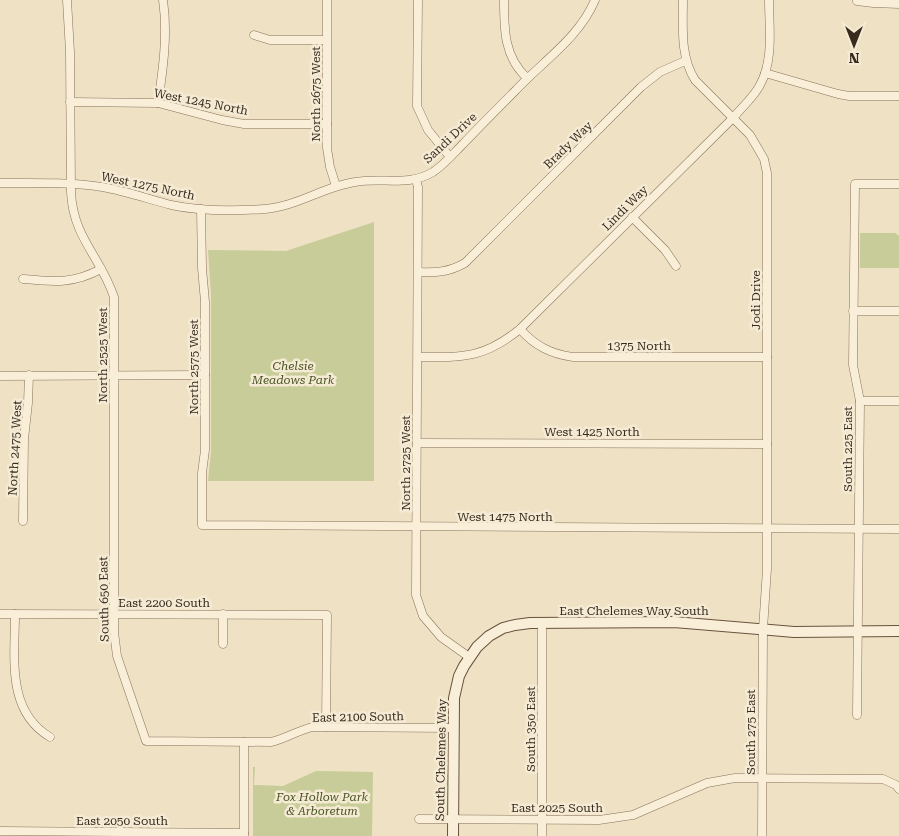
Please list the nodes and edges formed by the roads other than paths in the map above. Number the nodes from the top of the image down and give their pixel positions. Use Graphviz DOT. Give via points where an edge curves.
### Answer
graph roads {
  1 [pos="67,0"];
  2 [pos="163,0"];
  3 [pos="327,0"];
  4 [pos="418,0"];
  5 [pos="504,0"];
  6 [pos="594,0"];
  7 [pos="683,0"];
  8 [pos="769,0"];
  9 [pos="857,0"];
  10 [pos="899,4"];
  11 [pos="254,35"];
  12 [pos="326,40"];
  13 [pos="686,61"];
  14 [pos="765,73"];
  15 [pos="527,78"];
  16 [pos="899,96"];
  17 [pos="70,102"];
  18 [pos="158,103"];
  19 [pos="733,118"];
  20 [pos="327,124"];
  21 [pos="450,157"];
  22 [pos="416,180"];
  23 [pos="0,184"];
  24 [pos="71,184"];
  25 [pos="899,184"];
  26 [pos="336,186"];
  27 [pos="201,209"];
  28 [pos="632,217"];
  29 [pos="676,266"];
  30 [pos="101,269"];
  31 [pos="418,272"];
  32 [pos="23,279"];
  33 [pos="853,311"];
  34 [pos="899,311"];
  35 [pos="520,329"];
  36 [pos="418,357"];
  37 [pos="767,357"];
  38 [pos="29,375"];
  39 [pos="205,375"];
  40 [pos="0,376"];
  41 [pos="115,376"];
  42 [pos="860,401"];
  43 [pos="899,401"];
  44 [pos="417,442"];
  45 [pos="767,444"];
  46 [pos="23,521"];
  47 [pos="202,525"];
  48 [pos="417,528"];
  49 [pos="767,529"];
  50 [pos="899,529"];
  51 [pos="859,530"];
  52 [pos="114,541"];
  53 [pos="767,570"];
  54 [pos="0,614"];
  55 [pos="16,614"];
  56 [pos="114,614"];
  57 [pos="223,614"];
  58 [pos="542,623"];
  59 [pos="763,629"];
  60 [pos="858,631"];
  61 [pos="899,631"];
  62 [pos="223,644"];
  63 [pos="469,657"];
  64 [pos="857,715"];
  65 [pos="326,727"];
  66 [pos="453,728"];
  67 [pos="50,737"];
  68 [pos="146,742"];
  69 [pos="244,742"];
  70 [pos="762,778"];
  71 [pos="897,787"];
  72 [pos="419,819"];
  73 [pos="453,819"];
  74 [pos="542,820"];
  75 [pos="0,832"];
  76 [pos="46,834"];
  77 [pos="244,835"];
  78 [pos="453,836"];
  79 [pos="542,836"];
  80 [pos="762,836"];
  1 -- 17 [label="street, North 2525 West"];
  2 -- 18 [label="street" via="166,36"];
  3 -- 12 [label="street, North 2675 West"];
  4 -- 21 [label="street" via="417,106 428,130"];
  5 -- 15 [label="street" via="506,45 514,64"];
  6 -- 15 [label="street, Sandi Drive" via="576,33"];
  7 -- 13 [label="street"];
  8 -- 14 [label="street, Lindi Way" via="769,47"];
  9 -- 10 [label="street"];
  11 -- 12 [label="street" via="270,40"];
  12 -- 20 [label="street, North 2675 West"];
  13 -- 19 [label="street, Jodi Drive" via="695,80"];
  13 -- 31 [label="street, Brady Way" via="660,72 641,87 466,263 453,270"];
  14 -- 16 [label="street" via="838,94"];
  14 -- 19 [label="street, Lindi Way" via="760,85"];
  15 -- 21 [label="street, Sandi Drive"];
  17 -- 18 [label="street, West 1245 North"];
  17 -- 24 [label="street, North 2525 West"];
  18 -- 20 [label="street, West 1245 North" via="244,124"];
  19 -- 28 [label="street, Lindi Way"];
  19 -- 37 [label="street, Jodi Drive" via="758,146 767,174"];
  20 -- 26 [label="street, North 2675 West" via="328,158"];
  21 -- 22 [label="street, Sandi Drive" via="433,172"];
  22 -- 26 [label="street, West 1275 North" via="367,180"];
  22 -- 31 [label="street"];
  23 -- 24 [label="street, West 1275 North"];
  24 -- 27 [label="street, West 1275 North"];
  24 -- 30 [label="street, North 2525 West" via="75,222"];
  25 -- 33 [label="street, South 225 East" via="855,184"];
  26 -- 27 [label="street, West 1275 North" via="296,204 281,207"];
  27 -- 39 [label="street, North 2575 West"];
  28 -- 29 [label="street" via="665,250"];
  28 -- 35 [label="street, Lindi Way"];
  30 -- 32 [label="street" via="78,280 48,282"];
  30 -- 41 [label="street, North 2525 West" via="114,297"];
  31 -- 36 [label="street"];
  33 -- 34 [label="street"];
  33 -- 42 [label="street, South 225 East" via="853,365"];
  35 -- 36 [label="street, Lindi Way" via="487,351 451,358"];
  35 -- 37 [label="street, 1375 North" via="544,350 573,357"];
  36 -- 44 [label="street, North 2725 West"];
  37 -- 45 [label="street, Jodi Drive"];
  38 -- 40 [label="street"];
  38 -- 41 [label="street"];
  38 -- 46 [label="street, North 2475 West"];
  39 -- 41 [label="street"];
  39 -- 47 [label="street, North 2575 West"];
  41 -- 52 [label="street, North 2525 West"];
  42 -- 43 [label="street"];
  42 -- 51 [label="street, South 225 East"];
  44 -- 45 [label="street, West 1425 North"];
  44 -- 48 [label="street, North 2725 West"];
  45 -- 49 [label="street, Jodi Drive"];
  47 -- 48 [label="street, West 1475 North"];
  48 -- 49 [label="street, West 1475 North"];
  48 -- 63 [label="street, North 2725 West" via="416,595 423,616 441,637"];
  49 -- 51 [label="street, West 1475 North"];
  49 -- 53 [label="street, Jodi Drive"];
  50 -- 51 [label="street, West 1475 North"];
  51 -- 60 [label="street, South 225 East"];
  52 -- 56 [label="street, South 650 East"];
  53 -- 59 [label="street, South 275 East"];
  54 -- 55 [label="street, East 2200 South"];
  55 -- 56 [label="street, East 2200 South"];
  55 -- 67 [label="street" via="16,687 24,712 38,730"];
  56 -- 57 [label="street, East 2200 South"];
  56 -- 68 [label="street, South 650 East" via="117,656"];
  57 -- 62 [label="street"];
  57 -- 65 [label="street, East 2200 South" via="327,615"];
  58 -- 59 [label="street, East Chelemes Way South" via="674,622"];
  58 -- 63 [label="street, East Chelemes Way South" via="503,628"];
  58 -- 74 [label="street, South 350 East"];
  59 -- 60 [label="street, East Chelemes Way South"];
  59 -- 70 [label="street, South 275 East"];
  60 -- 61 [label="street, East Chelemes Way South"];
  60 -- 64 [label="street, South 225 East"];
  63 -- 66 [label="street, South Chelemes Way" via="459,676 454,698"];
  65 -- 66 [label="street, East 2100 South"];
  65 -- 69 [label="street, East 2100 South" via="299,730 271,742"];
  66 -- 73 [label="street, South Chelemes Way"];
  68 -- 69 [label="street, East 2100 South"];
  69 -- 77 [label="street"];
  70 -- 71 [label="street, East 2025 South" via="883,779"];
  70 -- 74 [label="street, East 2025 South" via="707,783 633,815 599,820"];
  70 -- 80 [label="street, South 275 East"];
  72 -- 73 [label="street, East 2025 South"];
  73 -- 74 [label="street, East 2025 South"];
  73 -- 78 [label="street, South Chelemes Way"];
  74 -- 79 [label="street, South 350 East"];
  75 -- 76 [label="street, East 2050 South"];
  76 -- 77 [label="street, East 2050 South"];
}
